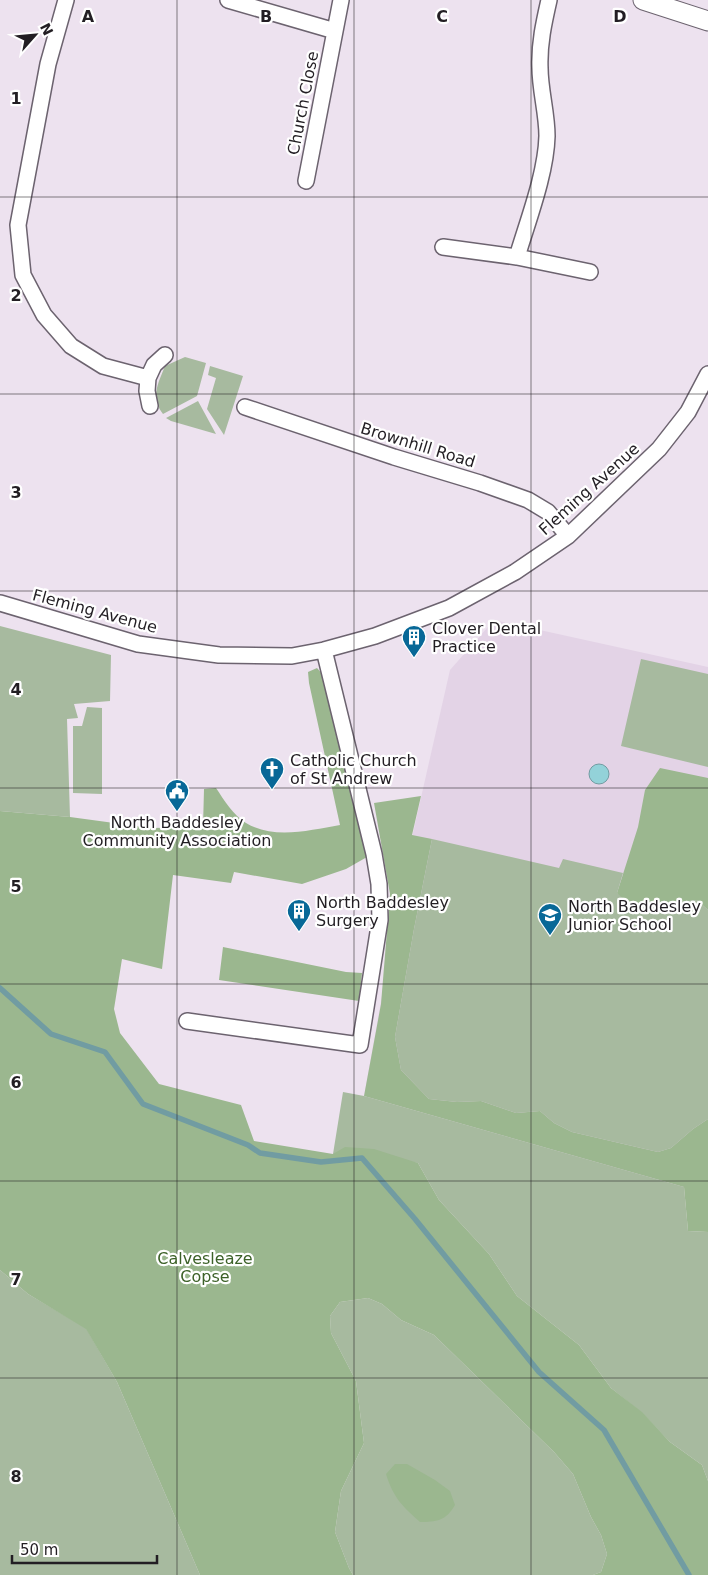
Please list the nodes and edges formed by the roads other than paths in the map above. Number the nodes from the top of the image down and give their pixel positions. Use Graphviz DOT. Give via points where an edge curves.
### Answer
graph roads {
  1 [pos="66,0"];
  2 [pos="228,0"];
  3 [pos="340,0"];
  4 [pos="549,0"];
  5 [pos="643,0"];
  6 [pos="708,21"];
  7 [pos="335,32"];
  8 [pos="306,181"];
  9 [pos="443,247"];
  10 [pos="517,257"];
  11 [pos="590,272"];
  12 [pos="165,355"];
  13 [pos="708,374"];
  14 [pos="148,378"];
  15 [pos="150,406"];
  16 [pos="245,407"];
  17 [pos="568,536"];
  18 [pos="0,603"];
  19 [pos="324,650"];
  20 [pos="187,1021"];
  1 -- 14 [label="street" via="48,64 18,225 23,275 44,315 71,346 103,366"];
  2 -- 7 [label="street, Church Close"];
  3 -- 7 [label="street, Church Close"];
  4 -- 10 [label="street" via="540,41 547,136 541,175"];
  5 -- 6 [label="street"];
  7 -- 8 [label="street, Church Close"];
  9 -- 10 [label="street"];
  10 -- 11 [label="street"];
  12 -- 14 [label="street" via="154,365"];
  13 -- 17 [label="street, Fleming Avenue" via="688,412 659,449"];
  14 -- 15 [label="street"];
  16 -- 17 [label="street, Brownhill Road" via="528,500 548,512"];
  17 -- 19 [label="street, Fleming Avenue" via="515,572 449,608 375,636"];
  18 -- 19 [label="street, Fleming Avenue" via="138,644 211,654 292,656"];
  19 -- 20 [label="street" via="379,884 380,920 360,1045"];
}
